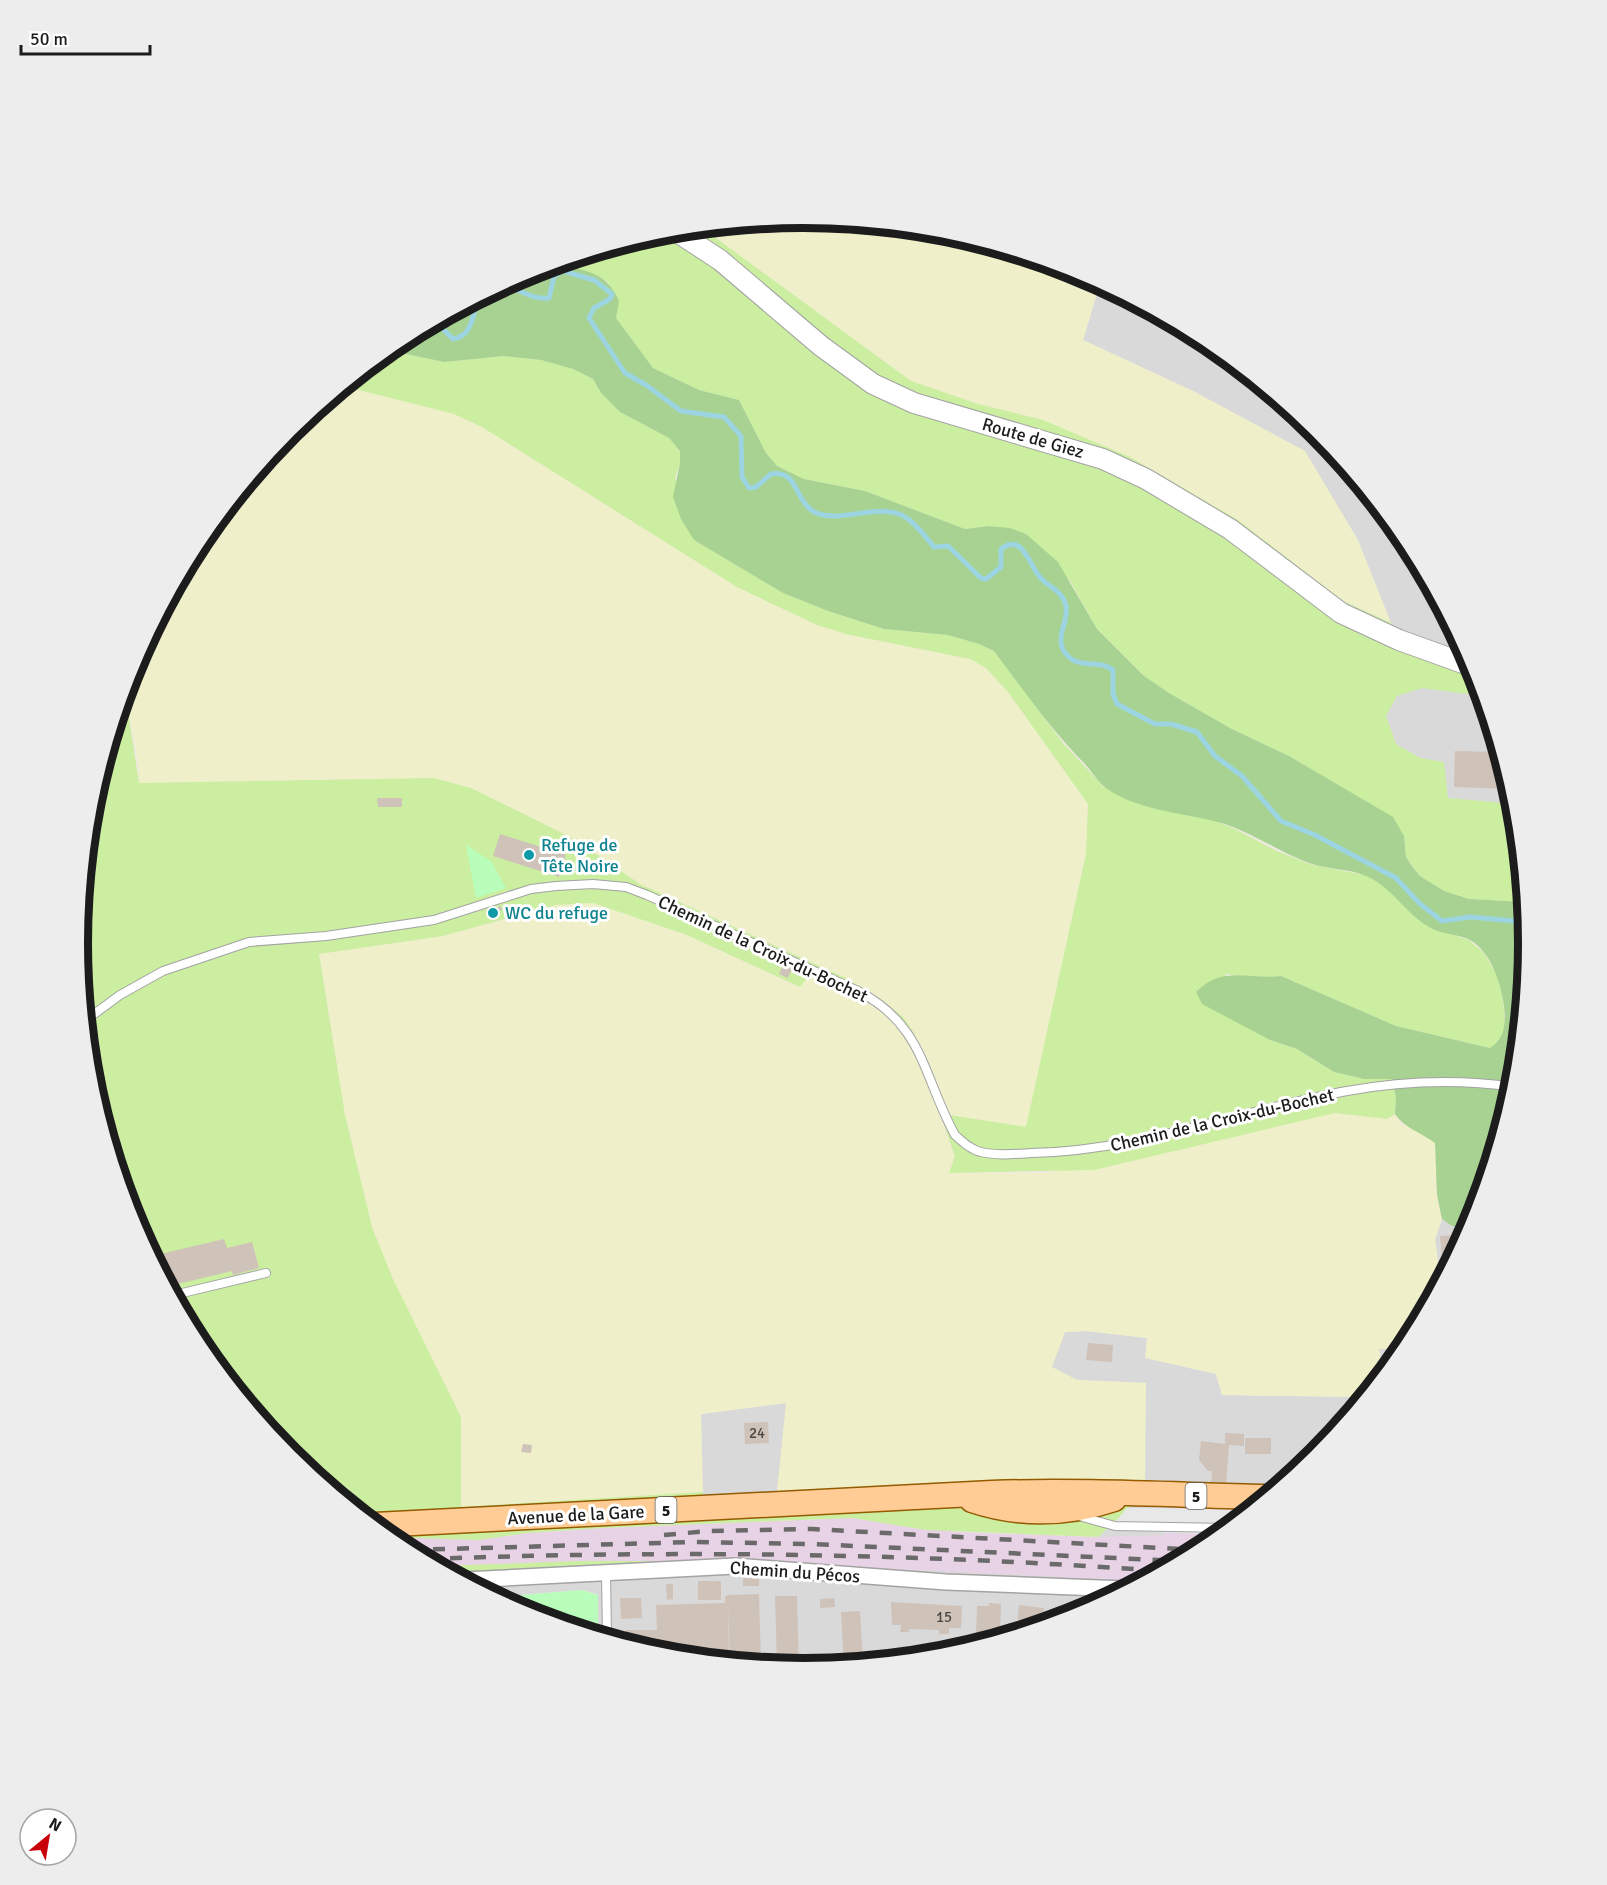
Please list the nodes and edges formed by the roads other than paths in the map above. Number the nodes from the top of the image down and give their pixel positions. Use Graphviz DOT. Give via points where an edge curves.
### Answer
graph roads {
  1 [pos="686,238"];
  2 [pos="1461,662"];
  3 [pos="93,1015"];
  4 [pos="1504,1086"];
  5 [pos="266,1274"];
  6 [pos="181,1294"];
  7 [pos="1255,1497"];
  8 [pos="1054,1505"];
  9 [pos="388,1524"];
  10 [pos="1214,1528"];
  11 [pos="606,1573"];
  12 [pos="478,1579"];
  13 [pos="1110,1588"];
  14 [pos="607,1630"];
  1 -- 2 [label="street, Route de Giez" via="720,260 821,346 873,384 914,403 1082,452 1146,479 1230,529 1335,609 1399,640"];
  3 -- 4 [label="lane, Chemin de la Croix-du-Bochet" via="163,971 249,942 326,936 434,920 531,889 593,884 637,891 858,991 886,1009 912,1038 955,1135 980,1152 1048,1153 1108,1146 1283,1104 1387,1086 1462,1082"];
  5 -- 6 [label="lane"];
  7 -- 8 [label="main road, Avenue de la Gare / 5" via="1126,1495"];
  8 -- 9 [label="main road, Avenue de la Gare / 5" via="1008,1510 958,1496"];
  8 -- 10 [label="lane" via="1115,1526"];
  11 -- 12 [label="street, Chemin du Pécos"];
  11 -- 13 [label="street, Chemin du Pécos" via="735,1566"];
  11 -- 14 [label="lane"];
}
